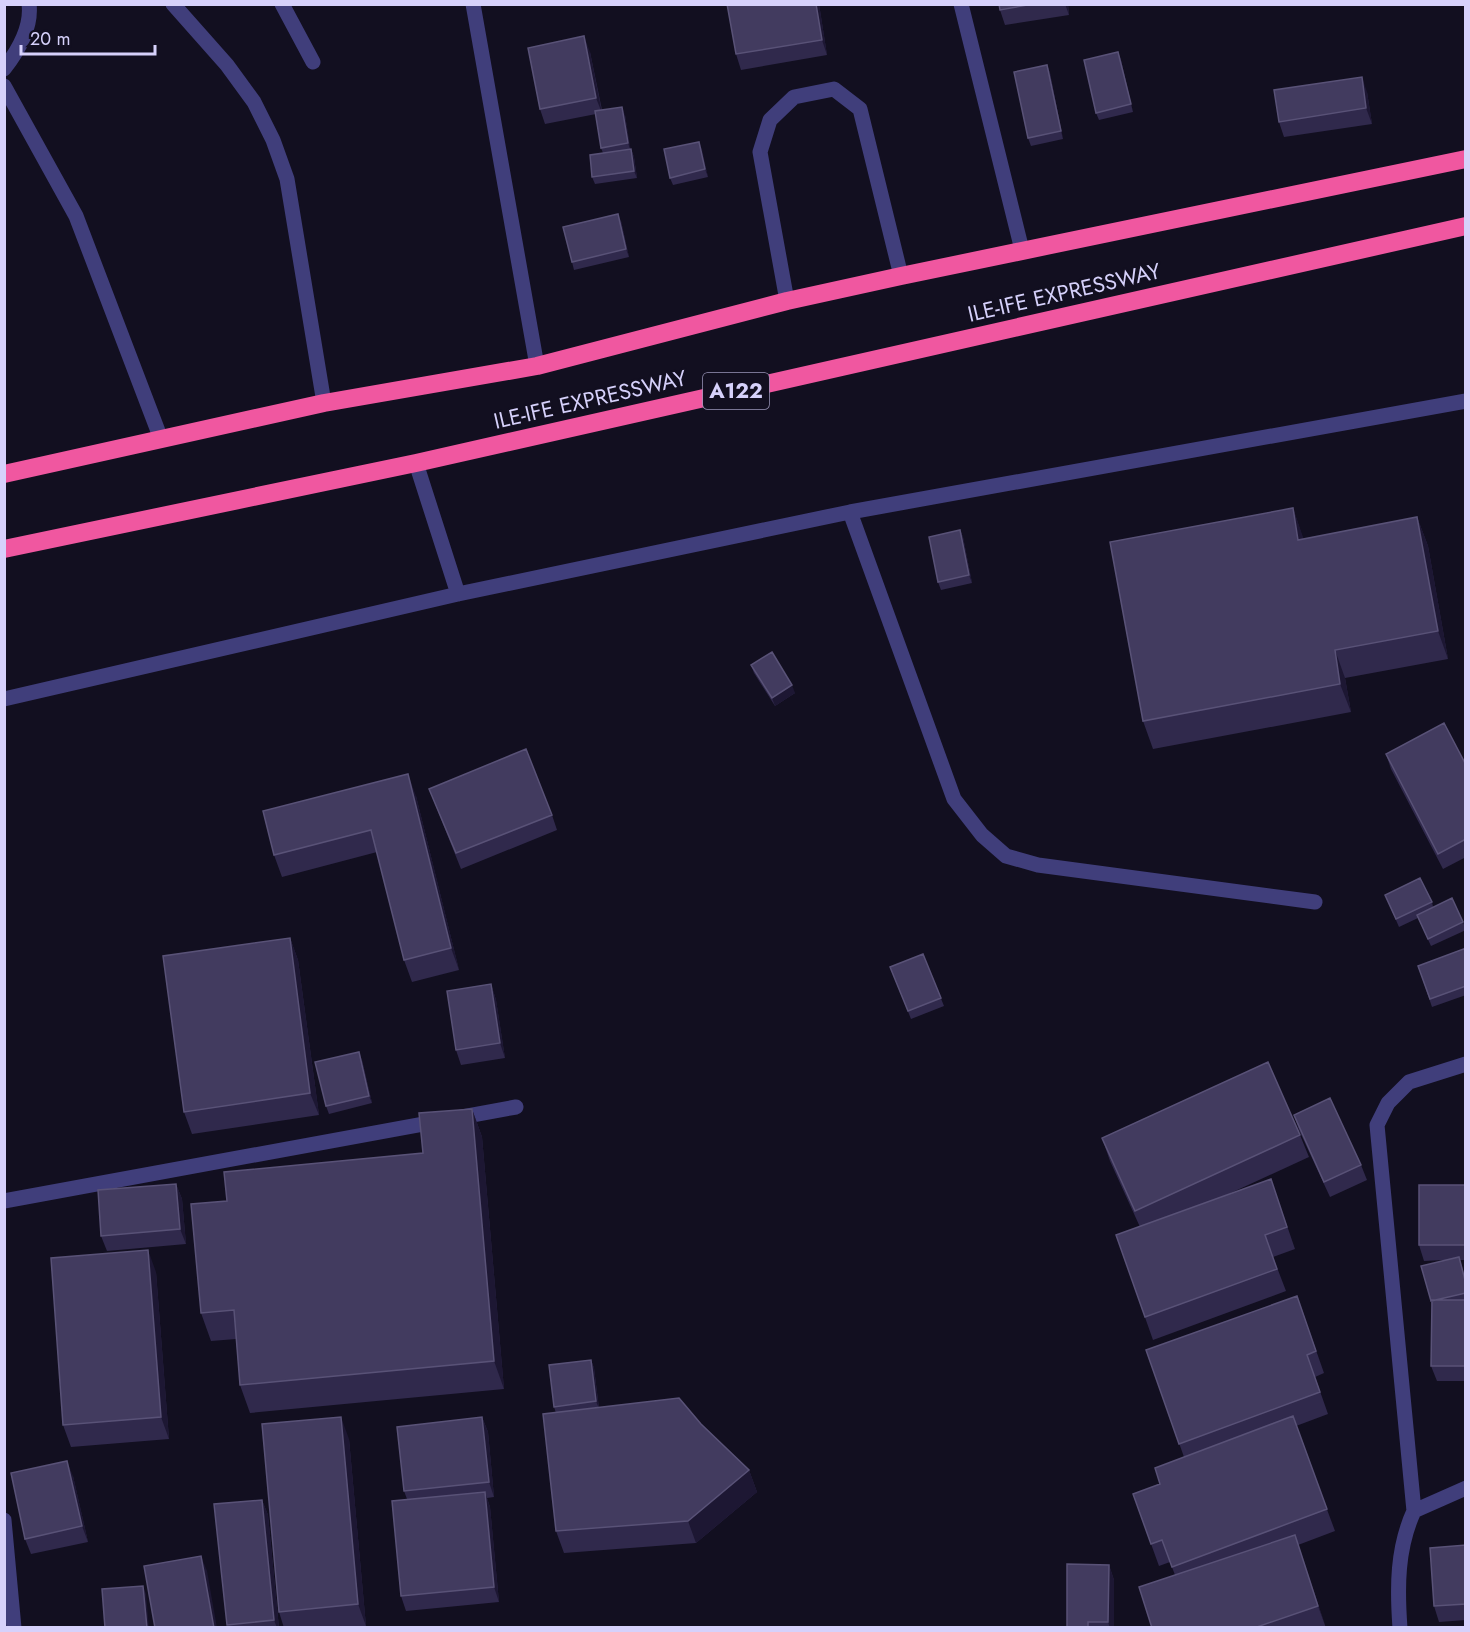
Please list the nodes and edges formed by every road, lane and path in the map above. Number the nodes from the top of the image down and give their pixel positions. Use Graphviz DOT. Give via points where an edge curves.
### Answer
graph roads {
  1 [pos="29,4"];
  2 [pos="172,4"];
  3 [pos="282,4"];
  4 [pos="473,4"];
  5 [pos="961,4"];
  6 [pos="313,62"];
  7 [pos="4,69"];
  8 [pos="4,86"];
  9 [pos="1466,159"];
  10 [pos="1466,226"];
  11 [pos="1022,249"];
  12 [pos="901,276"];
  13 [pos="787,301"];
  14 [pos="537,366"];
  15 [pos="1466,401"];
  16 [pos="324,403"];
  17 [pos="161,439"];
  18 [pos="416,463"];
  19 [pos="4,474"];
  20 [pos="850,512"];
  21 [pos="4,549"];
  22 [pos="458,594"];
  23 [pos="4,699"];
  24 [pos="1314,902"];
  25 [pos="1466,1064"];
  26 [pos="516,1107"];
  27 [pos="4,1201"];
  28 [pos="1466,1488"];
  29 [pos="1414,1511"];
  30 [pos="4,1520"];
  31 [pos="14,1628"];
  32 [pos="1400,1628"];
  1 -- 7 [label="street" via="31,17 15,55"];
  2 -- 16 [label="street" via="227,65 254,102 273,140 287,179"];
  3 -- 6 [label="street"];
  4 -- 14 [label="street"];
  5 -- 11 [label="street"];
  8 -- 17 [label="street" via="76,216"];
  9 -- 11 [label="highway, ILE-IFE EXPRESSWAY"];
  10 -- 18 [label="highway, ILE-IFE EXPRESSWAY / A122"];
  11 -- 12 [label="highway, ILE-IFE EXPRESSWAY"];
  12 -- 13 [label="highway, ILE-IFE EXPRESSWAY"];
  12 -- 13 [label="street" via="860,109 834,89 794,97 770,120 760,152"];
  13 -- 14 [label="highway, ILE-IFE EXPRESSWAY"];
  14 -- 16 [label="highway, ILE-IFE EXPRESSWAY"];
  15 -- 20 [label="street"];
  16 -- 17 [label="highway, ILE-IFE EXPRESSWAY"];
  17 -- 19 [label="highway, ILE-IFE EXPRESSWAY"];
  18 -- 21 [label="highway, ILE-IFE EXPRESSWAY / A122"];
  18 -- 22 [label="street"];
  20 -- 22 [label="street"];
  20 -- 24 [label="street" via="954,799 982,835 1006,856 1038,865"];
  22 -- 23 [label="street"];
  25 -- 29 [label="street" via="1409,1082 1388,1103 1377,1125"];
  26 -- 27 [label="street"];
  28 -- 29 [label="street"];
  29 -- 32 [label="street" via="1399,1561"];
  30 -- 31 [label="street"];
}
